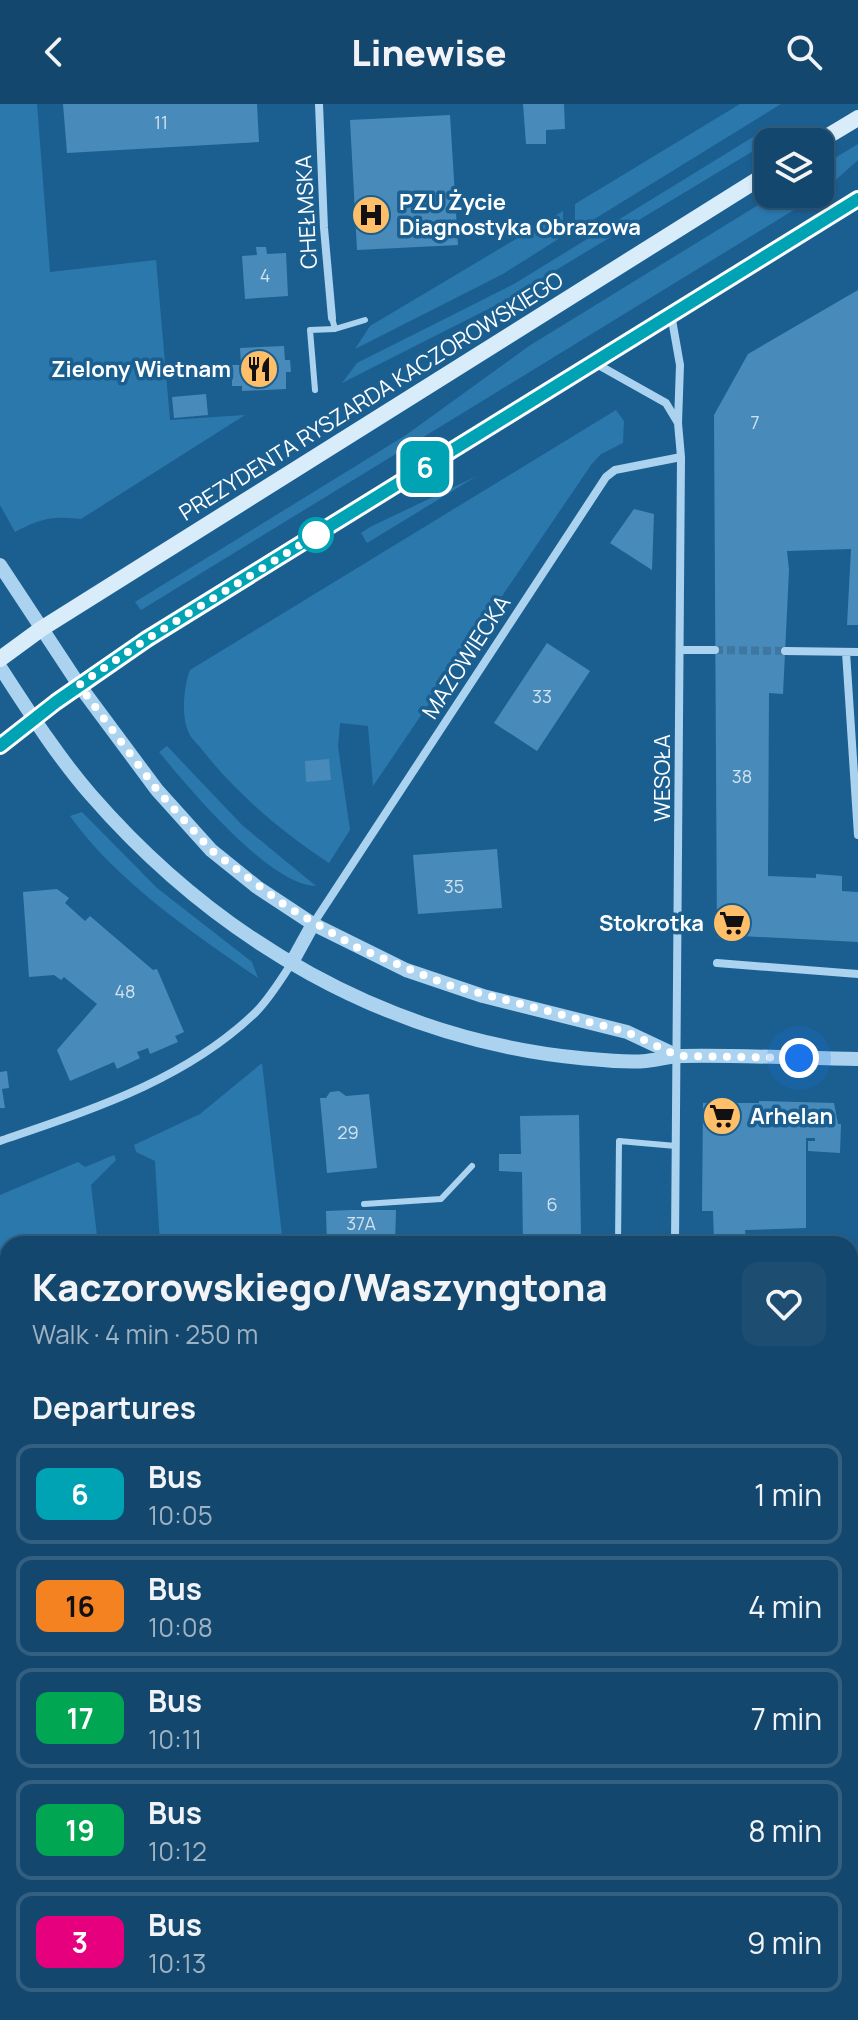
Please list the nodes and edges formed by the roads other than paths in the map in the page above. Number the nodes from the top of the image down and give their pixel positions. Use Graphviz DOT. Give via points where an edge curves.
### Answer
graph roads {
  1 [pos="319,104"];
  2 [pos="858,118"];
  3 [pos="834,132"];
  4 [pos="754,182"];
  5 [pos="858,199"];
  6 [pos="670,313"];
  7 [pos="332,318"];
  8 [pos="365,320"];
  9 [pos="335,329"];
  10 [pos="593,362"];
  11 [pos="315,390"];
  12 [pos="678,423"];
  13 [pos="681,457"];
  14 [pos="0,565"];
  15 [pos="41,629"];
  16 [pos="680,650"];
  17 [pos="715,650"];
  18 [pos="785,651"];
  19 [pos="846,652"];
  20 [pos="858,652"];
  21 [pos="0,659"];
  22 [pos="0,667"];
  23 [pos="79,685"];
  24 [pos="33,718"];
  25 [pos="0,746"];
  26 [pos="858,835"];
  27 [pos="313,924"];
  28 [pos="717,963"];
  29 [pos="291,964"];
  30 [pos="858,974"];
  31 [pos="678,1056"];
  32 [pos="858,1059"];
  33 [pos="0,1141"];
  34 [pos="676,1146"];
  35 [pos="472,1166"];
  36 [pos="364,1204"];
  37 [pos="618,1236"];
  38 [pos="675,1236"];
  1 -- 7 [label="street, CHEŁMSKA"];
  2 -- 3 [label="main road"];
  4 -- 15 [label="main road, PREZYDENTA RYSZARDA KACZOROWSKIEGO"];
  5 -- 6 [label="main road"];
  6 -- 10 [label="main road"];
  6 -- 12 [label="street, WESOŁA" via="680,365"];
  7 -- 9 [label="lane"];
  8 -- 9 [label="lane"];
  9 -- 11 [label="lane" via="310,330"];
  10 -- 12 [label="street" via="666,403"];
  10 -- 23 [label="main road"];
  12 -- 13 [label="street, WESOŁA"];
  13 -- 16 [label="street, WESOŁA"];
  13 -- 27 [label="street, MAZOWIECKA" via="615,470 606,477"];
  14 -- 15 [label="street"];
  15 -- 21 [label="main road, PREZYDENTA RYSZARDA KACZOROWSKIEGO"];
  15 -- 23 [label="street"];
  16 -- 17 [label="street"];
  16 -- 31 [label="street, WESOŁA"];
  18 -- 19 [label="street"];
  19 -- 20 [label="street"];
  19 -- 26 [label="street"];
  22 -- 24 [label="street"];
  23 -- 24 [label="main road"];
  23 -- 27 [label="street" via="185,824 234,869"];
  24 -- 25 [label="main road"];
  24 -- 29 [label="street" via="90,793 153,860 238,931"];
  27 -- 29 [label="street"];
  27 -- 31 [label="street" via="445,984 627,1032"];
  28 -- 30 [label="street"];
  29 -- 31 [label="street" via="405,1017 499,1045 602,1060"];
  29 -- 33 [label="street" via="256,1012 184,1067 105,1105"];
  31 -- 32 [label="street"];
  31 -- 34 [label="street, WESOŁA"];
  34 -- 37 [label="lane" via="619,1141"];
  34 -- 38 [label="street, WESOŁA"];
  35 -- 36 [label="lane" via="441,1199"];
}
